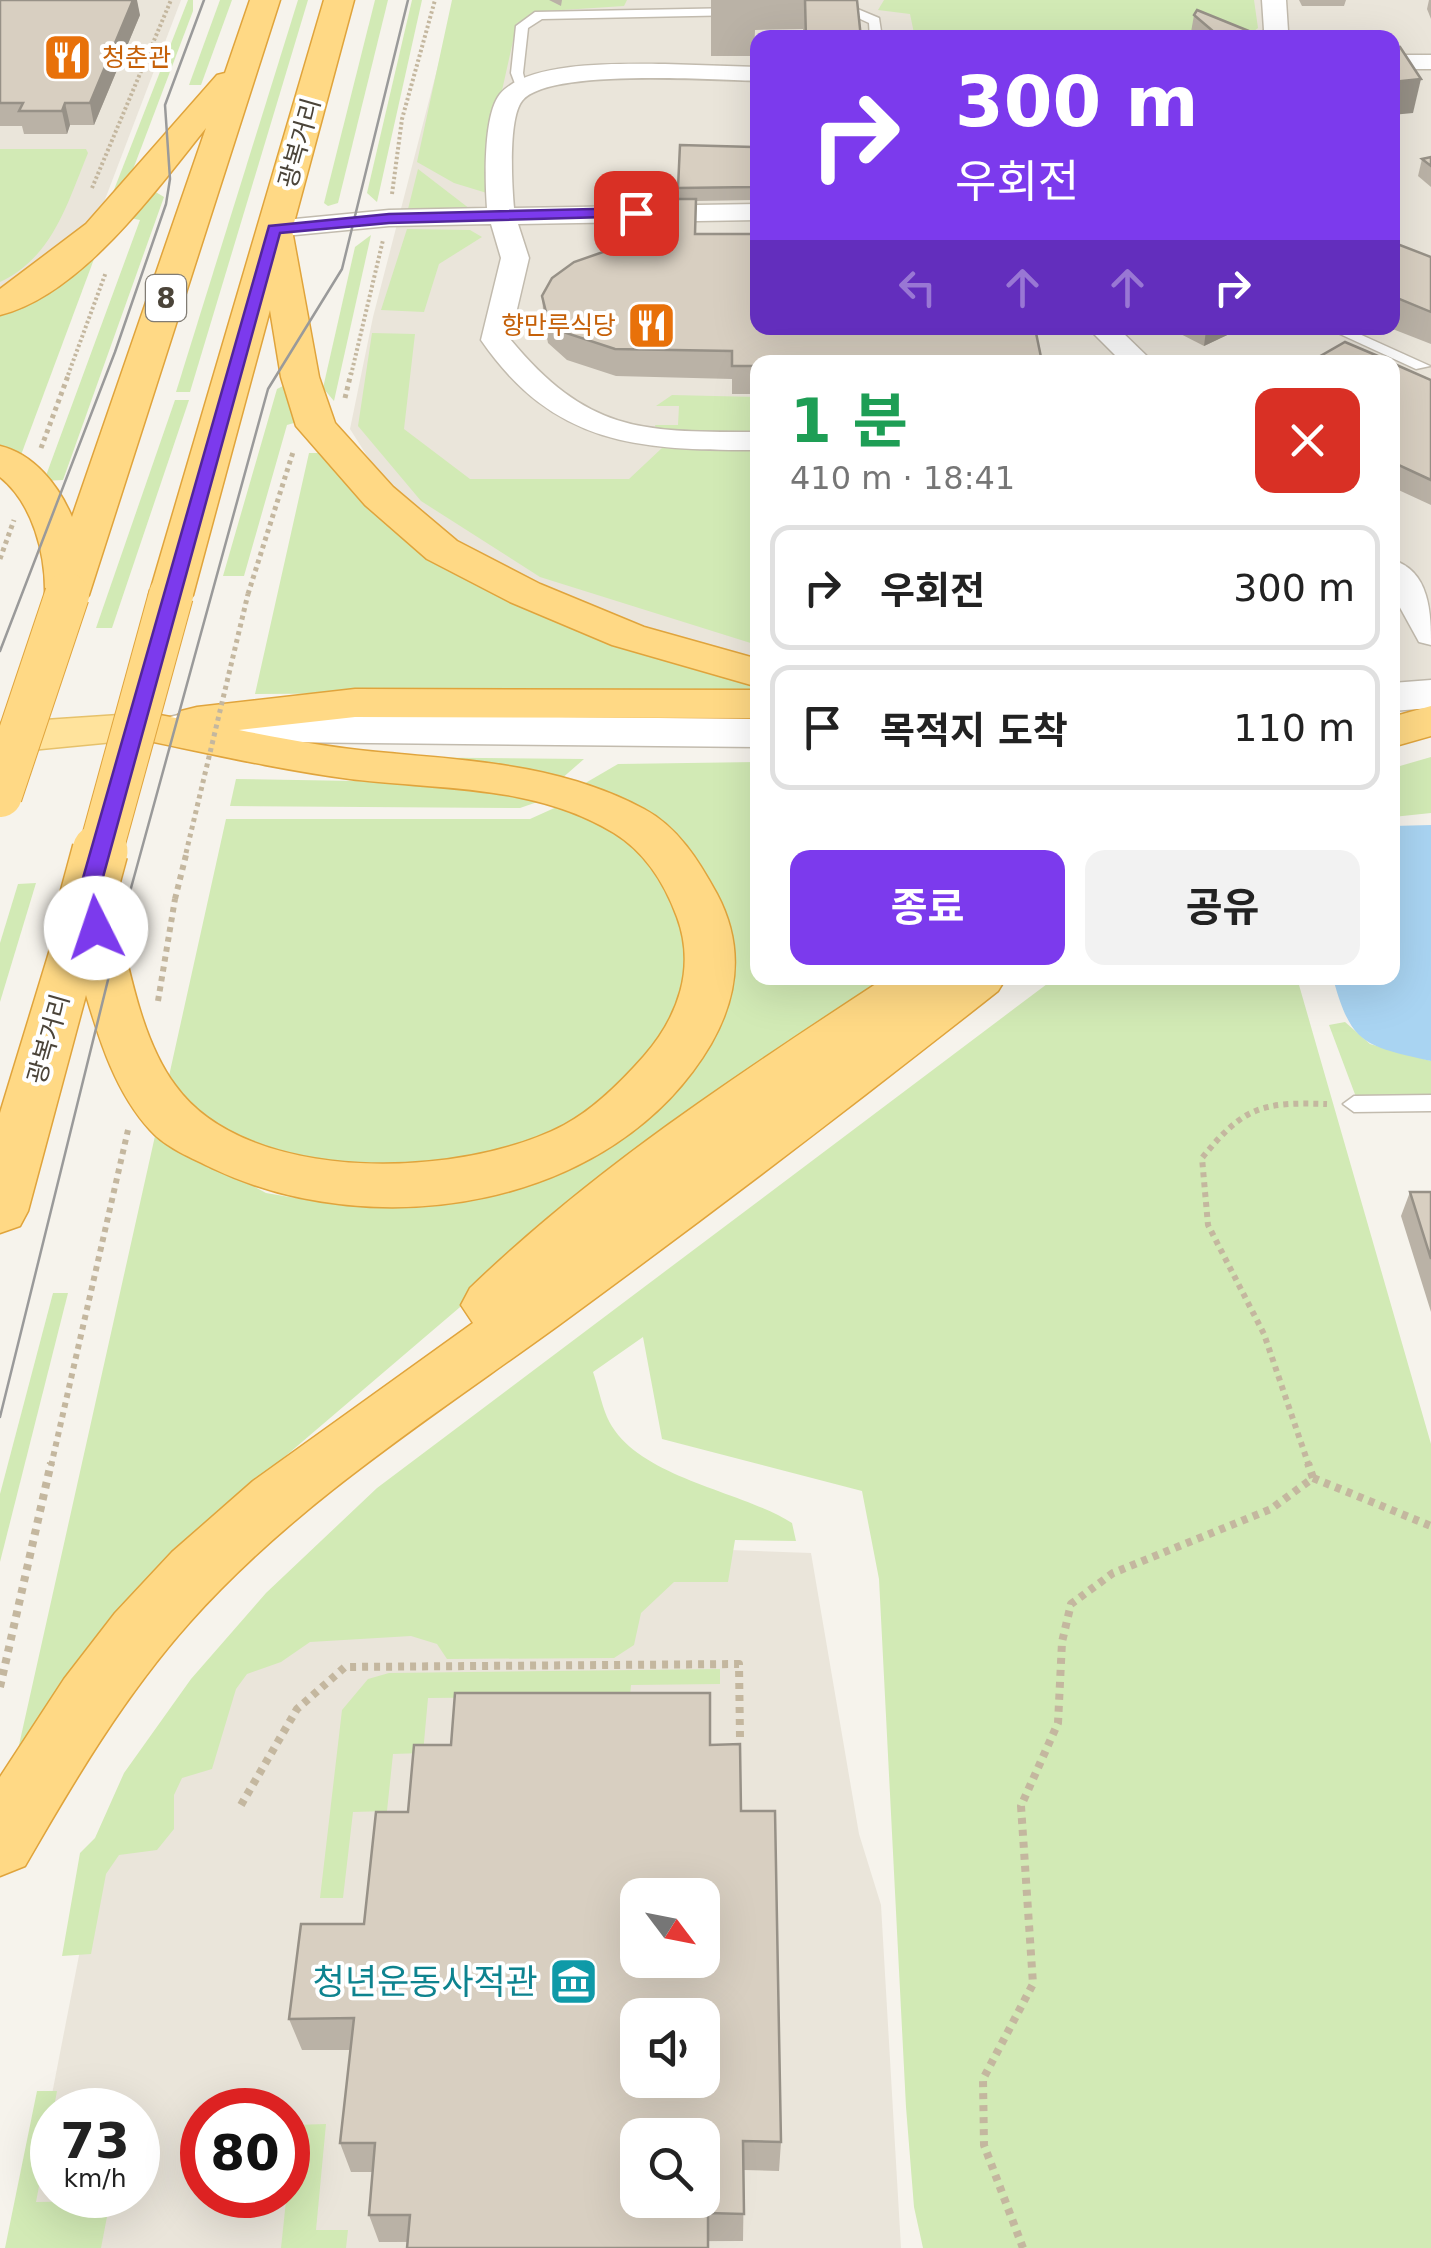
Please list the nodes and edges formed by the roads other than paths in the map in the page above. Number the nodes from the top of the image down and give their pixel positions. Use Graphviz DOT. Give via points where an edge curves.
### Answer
graph roads {
  1 [pos="264,0"];
  2 [pos="339,0"];
  3 [pos="825,0"];
  4 [pos="1274,0"];
  5 [pos="752,12"];
  6 [pos="876,30"];
  7 [pos="1276,30"];
  8 [pos="1400,62"];
  9 [pos="1431,62"];
  10 [pos="243,64"];
  11 [pos="750,74"];
  12 [pos="522,86"];
  13 [pos="750,212"];
  14 [pos="501,216"];
  15 [pos="274,229"];
  16 [pos="0,304"];
  17 [pos="1109,335"];
  18 [pos="1350,335"];
  19 [pos="1131,355"];
  20 [pos="1397,355"];
  21 [pos="1400,356"];
  22 [pos="1422,366"];
  23 [pos="750,441"];
  24 [pos="0,458"];
  25 [pos="1410,581"];
  26 [pos="67,595"];
  27 [pos="1431,635"];
  28 [pos="750,671"];
  29 [pos="1431,694"];
  30 [pos="1400,696"];
  31 [pos="750,704"];
  32 [pos="1431,720"];
  33 [pos="149,727"];
  34 [pos="1400,730"];
  35 [pos="750,733"];
  36 [pos="0,738"];
  37 [pos="0,795"];
  38 [pos="87,899"];
  39 [pos="912,985"];
  40 [pos="971,985"];
  41 [pos="1431,1103"];
  42 [pos="1354,1104"];
  43 [pos="0,1211"];
  44 [pos="378,1423"];
  45 [pos="0,1842"];
  1 -- 10 [label="highway, 8"];
  2 -- 15 [label="highway, 광복거리"];
  3 -- 6 [label="lane" via="875,21"];
  4 -- 7 [label="street"];
  5 -- 12 [label="lane" via="539,15 522,26"];
  8 -- 9 [label="street"];
  10 -- 16 [label="highway" via="168,148 116,220 70,261"];
  10 -- 26 [label="highway, 8"];
  11 -- 12 [label="street" via="576,73"];
  12 -- 14 [label="street" via="510,99 503,126"];
  13 -- 14 [label="street"];
  14 -- 15 [label="street"];
  14 -- 23 [label="street" via="516,251 495,340 545,396 603,428 660,441"];
  15 -- 28 [label="highway" via="300,377 316,426 380,496 442,550 525,594 628,636"];
  15 -- 38 [label="highway, 광복거리, bridge"];
  17 -- 19 [label="street"];
  18 -- 20 [label="lane"];
  21 -- 22 [label="lane"];
  24 -- 26 [label="highway" via="32,481 54,514"];
  25 -- 27 [label="street"];
  26 -- 37 [label="highway, 8, bridge"];
  29 -- 30 [label="street"];
  31 -- 33 [label="highway" via="356,702"];
  32 -- 34 [label="highway"];
  33 -- 35 [label="street"];
  33 -- 36 [label="main road"];
  33 -- 38 [label="highway" via="355,765 486,773 555,787 633,824 660,846 706,924 712,967 697,1026 654,1083 591,1135 480,1176 396,1189 330,1184 256,1166 170,1118 127,1040"];
  38 -- 43 [label="highway, 광복거리"];
  39 -- 44 [label="highway" via="708,1123 604,1204 498,1298"];
  40 -- 44 [label="highway" via="760,1150"];
  41 -- 42 [label="lane"];
  44 -- 45 [label="highway" via="274,1498 192,1575 120,1659"];
}
